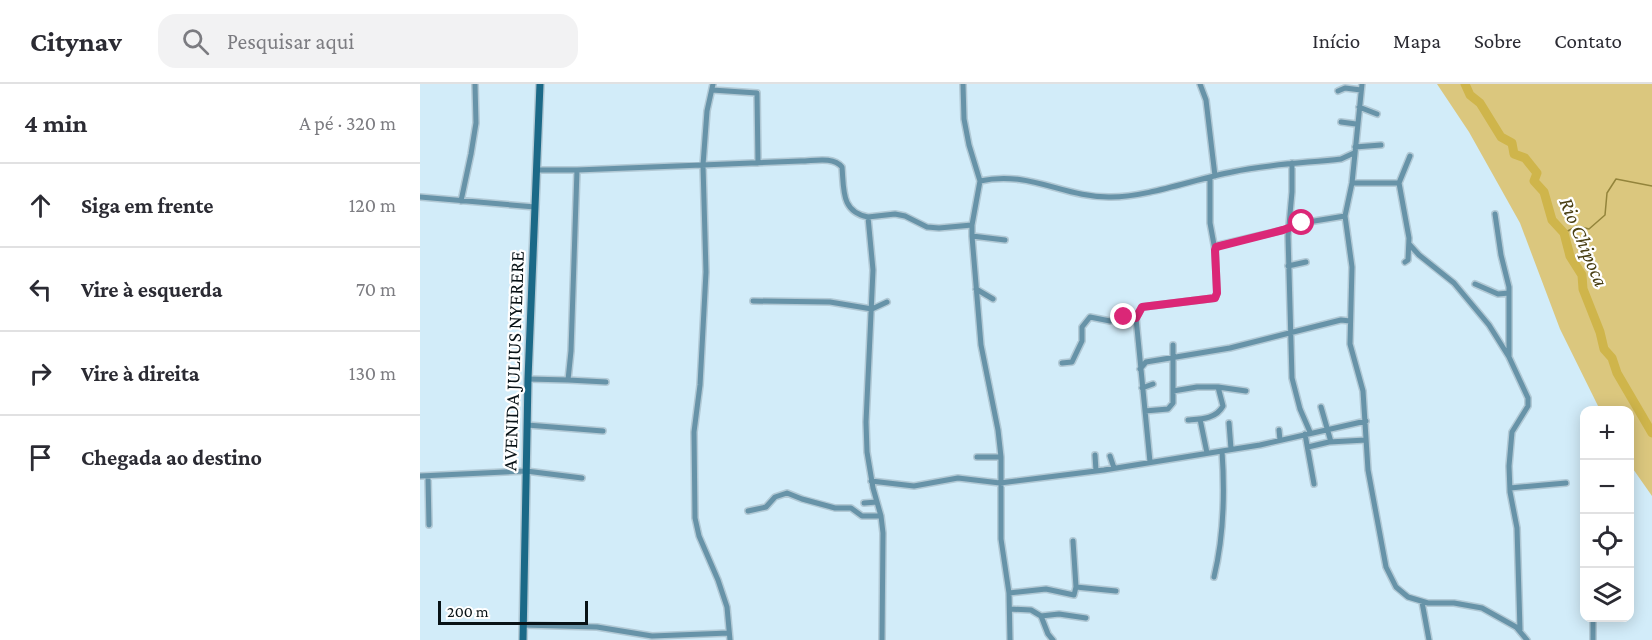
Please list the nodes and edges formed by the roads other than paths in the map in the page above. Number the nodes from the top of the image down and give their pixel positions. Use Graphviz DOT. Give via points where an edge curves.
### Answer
graph roads {
  1 [pos="475,84"];
  2 [pos="540,84"];
  3 [pos="757,84"];
  4 [pos="965,84"];
  5 [pos="1200,84"];
  6 [pos="712,87"];
  7 [pos="1361,87"];
  8 [pos="1338,91"];
  9 [pos="757,93"];
  10 [pos="1359,107"];
  11 [pos="1377,114"];
  12 [pos="1341,122"];
  13 [pos="1356,124"];
  14 [pos="1381,145"];
  15 [pos="1354,150"];
  16 [pos="1410,156"];
  17 [pos="1341,159"];
  18 [pos="758,163"];
  19 [pos="1292,163"];
  20 [pos="703,165"];
  21 [pos="1353,166"];
  22 [pos="538,170"];
  23 [pos="577,170"];
  24 [pos="1213,176"];
  25 [pos="980,181"];
  26 [pos="1352,183"];
  27 [pos="1399,183"];
  28 [pos="420,197"];
  29 [pos="461,201"];
  30 [pos="535,207"];
  31 [pos="1495,214"];
  32 [pos="1345,216"];
  33 [pos="868,217"];
  34 [pos="972,225"];
  35 [pos="1289,228"];
  36 [pos="972,236"];
  37 [pos="1005,240"];
  38 [pos="1409,244"];
  39 [pos="1215,250"];
  40 [pos="1306,262"];
  41 [pos="1405,262"];
  42 [pos="1288,266"];
  43 [pos="1475,284"];
  44 [pos="976,289"];
  45 [pos="1509,293"];
  46 [pos="993,299"];
  47 [pos="753,302"];
  48 [pos="887,302"];
  49 [pos="872,309"];
  50 [pos="1136,318"];
  51 [pos="1350,321"];
  52 [pos="1290,336"];
  53 [pos="1173,345"];
  54 [pos="1139,356"];
  55 [pos="1509,357"];
  56 [pos="1172,358"];
  57 [pos="1146,362"];
  58 [pos="1062,363"];
  59 [pos="1140,369"];
  60 [pos="528,379"];
  61 [pos="568,380"];
  62 [pos="606,382"];
  63 [pos="1153,384"];
  64 [pos="1142,387"];
  65 [pos="1218,387"];
  66 [pos="1173,391"];
  67 [pos="1246,391"];
  68 [pos="1321,407"];
  69 [pos="1145,411"];
  70 [pos="1200,419"];
  71 [pos="1188,420"];
  72 [pos="1366,421"];
  73 [pos="1229,423"];
  74 [pos="527,425"];
  75 [pos="1328,428"];
  76 [pos="1279,430"];
  77 [pos="603,431"];
  78 [pos="1308,433"];
  79 [pos="1280,440"];
  80 [pos="1366,440"];
  81 [pos="1331,442"];
  82 [pos="1308,447"];
  83 [pos="1231,449"];
  84 [pos="1222,451"];
  85 [pos="1207,453"];
  86 [pos="1095,454"];
  87 [pos="1110,456"];
  88 [pos="977,457"];
  89 [pos="1000,457"];
  90 [pos="1150,462"];
  91 [pos="1114,468"];
  92 [pos="526,471"];
  93 [pos="1096,471"];
  94 [pos="420,476"];
  95 [pos="428,477"];
  96 [pos="582,478"];
  97 [pos="871,481"];
  98 [pos="1000,483"];
  99 [pos="1566,483"];
  100 [pos="1314,484"];
  101 [pos="1510,488"];
  102 [pos="877,502"];
  103 [pos="864,504"];
  104 [pos="748,511"];
  105 [pos="881,516"];
  106 [pos="429,525"];
  107 [pos="1073,541"];
  108 [pos="1214,577"];
  109 [pos="1076,587"];
  110 [pos="1116,591"];
  111 [pos="1009,593"];
  112 [pos="1422,602"];
  113 [pos="1010,609"];
  114 [pos="1041,616"];
  115 [pos="1086,618"];
  116 [pos="1593,622"];
  117 [pos="523,625"];
  118 [pos="1520,630"];
  119 [pos="729,633"];
  120 [pos="523,640"];
  121 [pos="730,640"];
  122 [pos="882,640"];
  123 [pos="1011,640"];
  124 [pos="1053,640"];
  125 [pos="1429,640"];
  126 [pos="1527,640"];
  127 [pos="1593,640"];
  1 -- 29 [label="street" via="476,123"];
  2 -- 22 [label="street, AVENIDA JULIUS NYERERE"];
  3 -- 9 [label="street"];
  4 -- 25 [label="street" via="967,137"];
  5 -- 24 [label="street" via="1206,100"];
  6 -- 9 [label="street"];
  6 -- 20 [label="street"];
  7 -- 8 [label="street"];
  7 -- 10 [label="street"];
  9 -- 18 [label="street"];
  10 -- 11 [label="street"];
  10 -- 13 [label="street"];
  12 -- 13 [label="street"];
  13 -- 15 [label="street"];
  14 -- 15 [label="street"];
  15 -- 17 [label="street"];
  15 -- 21 [label="street"];
  16 -- 27 [label="street"];
  17 -- 19 [label="street"];
  17 -- 21 [label="street"];
  18 -- 20 [label="street"];
  18 -- 33 [label="street" via="837,162 842,167 847,205 855,214"];
  19 -- 24 [label="street"];
  19 -- 35 [label="street"];
  20 -- 23 [label="street"];
  20 -- 119 [label="street" via="706,272 694,432 695,518 727,607"];
  21 -- 26 [label="street"];
  22 -- 23 [label="street"];
  22 -- 30 [label="street, AVENIDA JULIUS NYERERE"];
  23 -- 61 [label="street"];
  24 -- 25 [label="street" via="1112,197 1080,195 1038,181"];
  24 -- 39 [label="street" via="1210,223"];
  25 -- 34 [label="street"];
  26 -- 27 [label="street"];
  26 -- 32 [label="street"];
  27 -- 38 [label="street"];
  28 -- 29 [label="street"];
  29 -- 30 [label="street"];
  30 -- 60 [label="street, AVENIDA JULIUS NYERERE"];
  31 -- 45 [label="street"];
  32 -- 35 [label="street"];
  32 -- 51 [label="street" via="1352,267"];
  33 -- 34 [label="street" via="895,214 939,228"];
  33 -- 49 [label="street"];
  34 -- 36 [label="street"];
  35 -- 39 [label="street" via="1222,244"];
  35 -- 42 [label="street"];
  36 -- 37 [label="street"];
  36 -- 44 [label="street"];
  38 -- 41 [label="street"];
  38 -- 55 [label="street" via="1454,283 1489,325"];
  39 -- 50 [label="street" via="1215,298 1142,307"];
  40 -- 42 [label="street"];
  42 -- 52 [label="street"];
  43 -- 45 [label="street" via="1498,294"];
  44 -- 46 [label="street"];
  44 -- 89 [label="street"];
  45 -- 55 [label="street"];
  47 -- 49 [label="street" via="830,302"];
  48 -- 49 [label="street"];
  49 -- 97 [label="street" via="866,422"];
  50 -- 54 [label="street"];
  50 -- 58 [label="street" via="1110,321 1090,317 1082,327 1082,341 1072,362"];
  51 -- 52 [label="street"];
  51 -- 72 [label="street" via="1350,344 1363,391"];
  52 -- 56 [label="street" via="1282,334"];
  52 -- 78 [label="street" via="1292,378"];
  53 -- 56 [label="street"];
  54 -- 57 [label="street"];
  54 -- 59 [label="street"];
  55 -- 101 [label="street" via="1529,403 1512,432"];
  56 -- 57 [label="street"];
  56 -- 66 [label="street"];
  57 -- 59 [label="street"];
  59 -- 64 [label="street"];
  60 -- 61 [label="street"];
  60 -- 74 [label="street, AVENIDA JULIUS NYERERE"];
  61 -- 62 [label="street"];
  63 -- 64 [label="street"];
  64 -- 69 [label="street"];
  65 -- 66 [label="street"];
  65 -- 67 [label="street"];
  65 -- 70 [label="street" via="1222,410"];
  66 -- 69 [label="street" via="1173,403 1168,409"];
  68 -- 75 [label="street"];
  69 -- 90 [label="street"];
  70 -- 71 [label="street"];
  70 -- 85 [label="street"];
  72 -- 75 [label="street"];
  72 -- 80 [label="street"];
  73 -- 83 [label="street"];
  74 -- 77 [label="street"];
  74 -- 92 [label="street, AVENIDA JULIUS NYERERE"];
  75 -- 78 [label="street"];
  75 -- 81 [label="street"];
  76 -- 79 [label="street"];
  78 -- 79 [label="street"];
  78 -- 82 [label="street"];
  79 -- 83 [label="street"];
  80 -- 81 [label="street"];
  80 -- 112 [label="street" via="1371,496 1386,567 1396,588"];
  81 -- 82 [label="street"];
  82 -- 100 [label="street"];
  83 -- 84 [label="street"];
  84 -- 85 [label="street"];
  84 -- 108 [label="street" via="1222,535"];
  85 -- 90 [label="street"];
  86 -- 93 [label="street"];
  87 -- 91 [label="street"];
  88 -- 89 [label="street"];
  89 -- 98 [label="street"];
  90 -- 91 [label="street"];
  91 -- 93 [label="street"];
  92 -- 95 [label="street"];
  92 -- 96 [label="street"];
  92 -- 117 [label="street, AVENIDA JULIUS NYERERE"];
  93 -- 98 [label="street"];
  94 -- 95 [label="street"];
  95 -- 106 [label="street"];
  97 -- 98 [label="street" via="914,486 958,478"];
  97 -- 102 [label="street"];
  98 -- 111 [label="street" via="1001,538"];
  99 -- 101 [label="street"];
  101 -- 118 [label="street" via="1517,528"];
  102 -- 103 [label="street"];
  102 -- 105 [label="street"];
  104 -- 105 [label="street" via="766,507 787,493 835,508 851,508 862,516"];
  105 -- 122 [label="street"];
  107 -- 109 [label="street"];
  109 -- 110 [label="street"];
  109 -- 111 [label="street" via="1072,595 1046,589"];
  111 -- 113 [label="street"];
  112 -- 118 [label="street" via="1475,606"];
  112 -- 125 [label="street"];
  113 -- 114 [label="street" via="1031,610"];
  113 -- 123 [label="street"];
  114 -- 115 [label="street"];
  114 -- 124 [label="street"];
  116 -- 127 [label="street"];
  117 -- 119 [label="street" via="597,627 652,636"];
  117 -- 120 [label="street, AVENIDA JULIUS NYERERE"];
  118 -- 126 [label="street"];
  119 -- 121 [label="street"];
}
